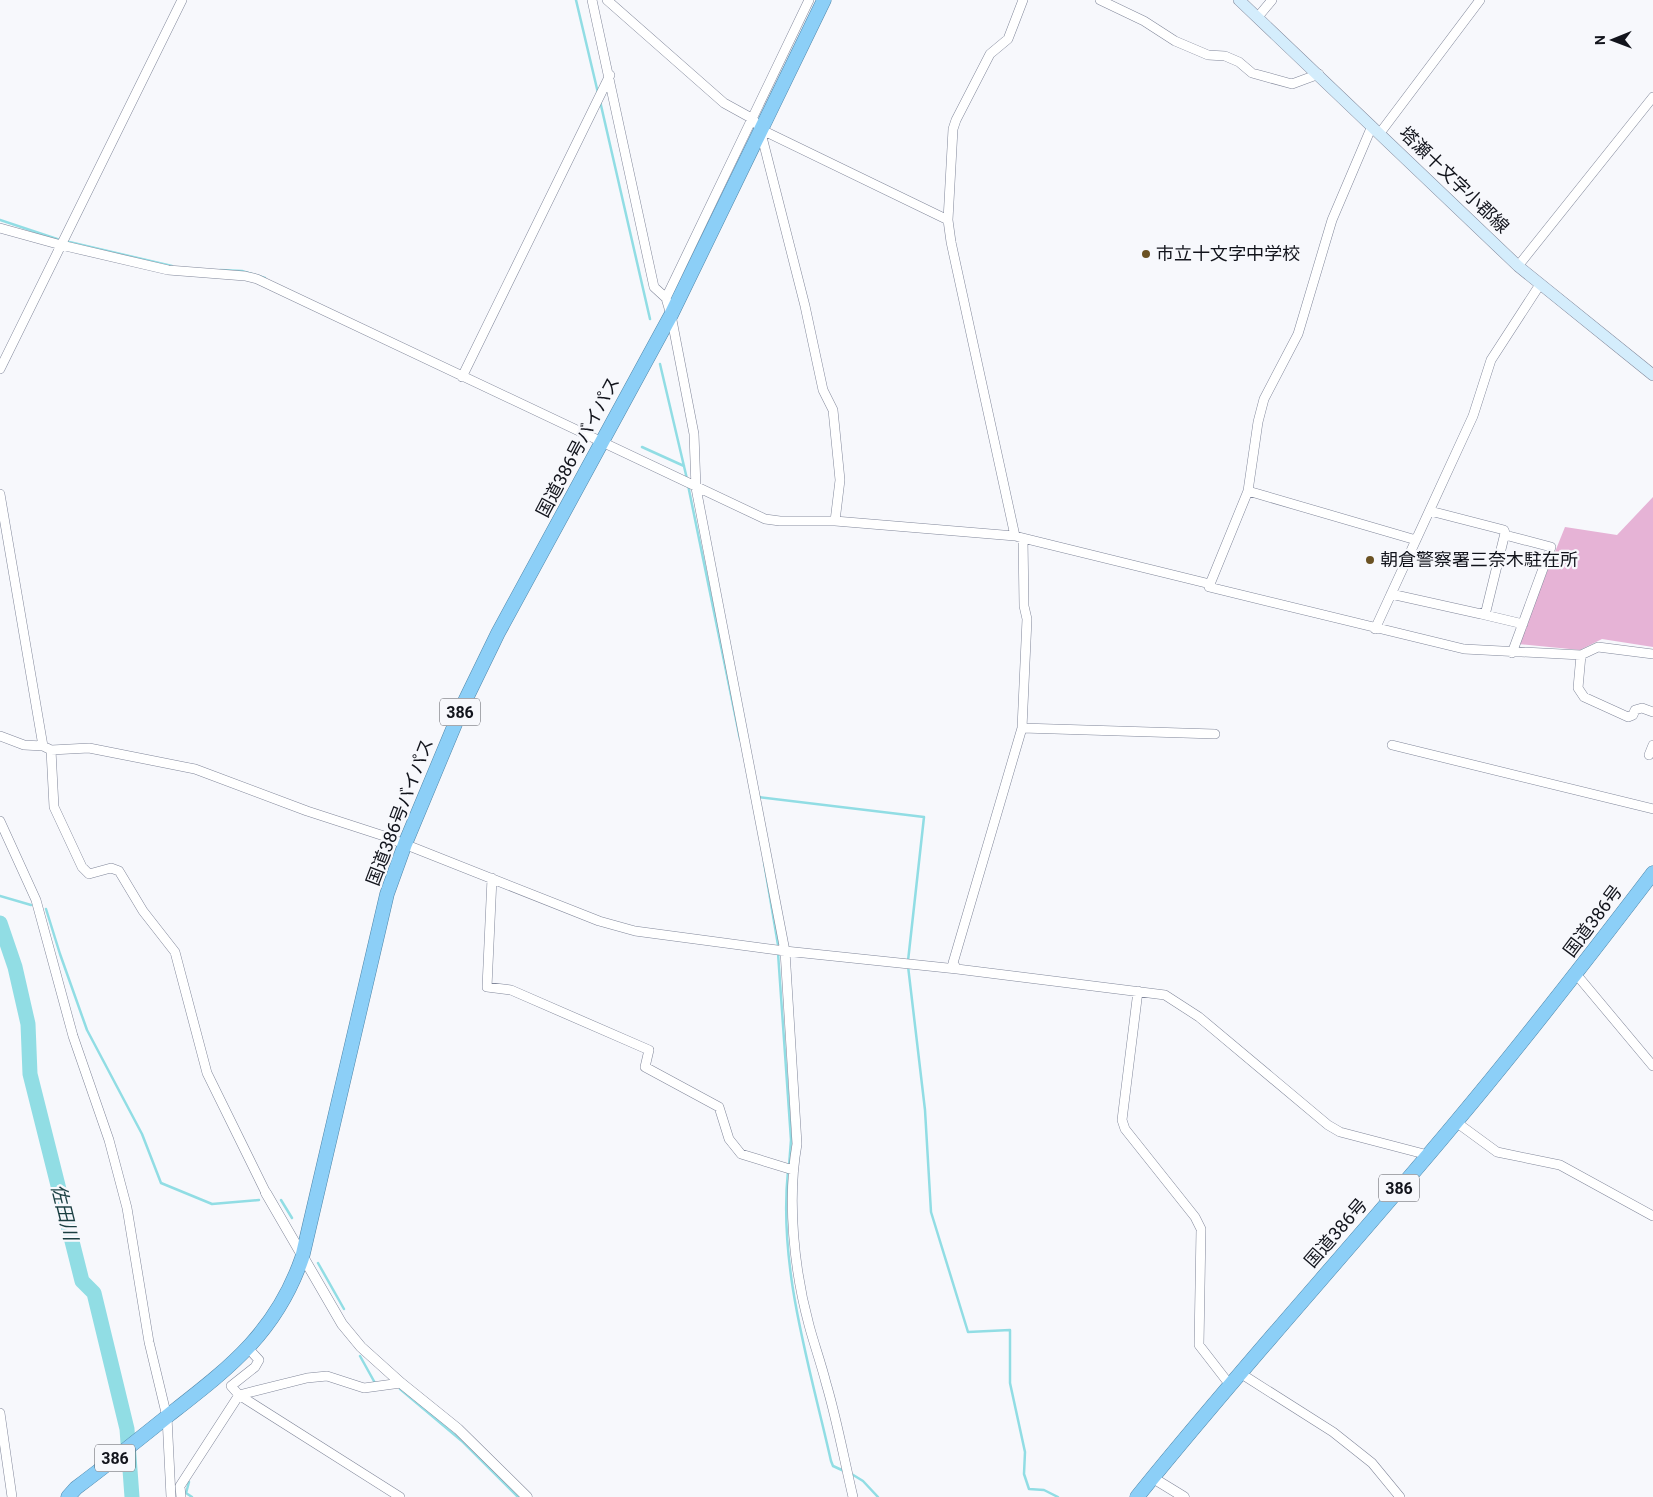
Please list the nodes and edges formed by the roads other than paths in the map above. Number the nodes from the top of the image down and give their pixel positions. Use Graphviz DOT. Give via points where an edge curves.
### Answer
graph roads {
  1 [pos="182,0"];
  2 [pos="592,0"];
  3 [pos="607,0"];
  4 [pos="809,0"];
  5 [pos="824,0"];
  6 [pos="1023,0"];
  7 [pos="1100,0"];
  8 [pos="1238,0"];
  9 [pos="1272,0"];
  10 [pos="1480,0"];
  11 [pos="1257,18"];
  12 [pos="1319,74"];
  13 [pos="610,75"];
  14 [pos="1653,97"];
  15 [pos="757,124"];
  16 [pos="1376,130"];
  17 [pos="948,220"];
  18 [pos="0,228"];
  19 [pos="61,246"];
  20 [pos="1518,266"];
  21 [pos="1539,286"];
  22 [pos="666,298"];
  23 [pos="670,315"];
  24 [pos="0,370"];
  25 [pos="464,374"];
  26 [pos="1653,375"];
  27 [pos="601,444"];
  28 [pos="696,488"];
  29 [pos="1248,491"];
  30 [pos="0,494"];
  31 [pos="2,509"];
  32 [pos="1430,511"];
  33 [pos="835,520"];
  34 [pos="1505,535"];
  35 [pos="1019,537"];
  36 [pos="1416,540"];
  37 [pos="1210,584"];
  38 [pos="1391,594"];
  39 [pos="1481,614"];
  40 [pos="1523,624"];
  41 [pos="1375,629"];
  42 [pos="1513,652"];
  43 [pos="1653,654"];
  44 [pos="1582,655"];
  45 [pos="1653,712"];
  46 [pos="1022,728"];
  47 [pos="1215,734"];
  48 [pos="0,736"];
  49 [pos="1392,745"];
  50 [pos="1653,745"];
  51 [pos="47,748"];
  52 [pos="1649,755"];
  53 [pos="1653,810"];
  54 [pos="0,821"];
  55 [pos="404,844"];
  56 [pos="1653,873"];
  57 [pos="492,878"];
  58 [pos="785,952"];
  59 [pos="957,969"];
  60 [pos="1576,974"];
  61 [pos="1138,991"];
  62 [pos="1653,1066"];
  63 [pos="1456,1122"];
  64 [pos="1428,1155"];
  65 [pos="793,1170"];
  66 [pos="266,1193"];
  67 [pos="1653,1216"];
  68 [pos="302,1258"];
  69 [pos="248,1348"];
  70 [pos="1240,1373"];
  71 [pos="401,1383"];
  72 [pos="1230,1385"];
  73 [pos="239,1395"];
  74 [pos="0,1413"];
  75 [pos="167,1417"];
  76 [pos="1153,1478"];
  77 [pos="72,1492"];
  78 [pos="12,1497"];
  79 [pos="170,1497"];
  80 [pos="181,1497"];
  81 [pos="400,1497"];
  82 [pos="527,1497"];
  83 [pos="853,1497"];
  84 [pos="1137,1497"];
  85 [pos="1184,1497"];
  86 [pos="1400,1497"];
  1 -- 19 [label="street"];
  2 -- 13 [label="street"];
  3 -- 15 [label="street" via="724,103"];
  4 -- 15 [label="street"];
  5 -- 15 [label="highway, 国道386号バイパス / 386"];
  6 -- 17 [label="street" via="1008,39 990,54 956,120"];
  7 -- 12 [label="street" via="1144,21 1175,41 1208,55 1225,56 1252,73 1292,84"];
  8 -- 11 [label="main road, 塔瀬十文字小郡線"];
  9 -- 11 [label="street"];
  10 -- 16 [label="street"];
  11 -- 12 [label="main road, 塔瀬十文字小郡線"];
  12 -- 16 [label="main road, 塔瀬十文字小郡線"];
  13 -- 22 [label="street" via="654,287"];
  13 -- 25 [label="street"];
  14 -- 20 [label="street"];
  15 -- 17 [label="street"];
  15 -- 22 [label="street"];
  15 -- 23 [label="highway, 国道386号バイパス / 386"];
  15 -- 33 [label="street" via="805,306 823,390 832,410 840,480"];
  16 -- 20 [label="main road, 塔瀬十文字小郡線"];
  16 -- 29 [label="street" via="1332,220 1298,334 1264,399"];
  17 -- 35 [label="street" via="950,242"];
  18 -- 19 [label="street"];
  19 -- 24 [label="street"];
  19 -- 25 [label="street" via="168,270 256,279"];
  20 -- 21 [label="main road, 塔瀬十文字小郡線"];
  21 -- 26 [label="main road, 塔瀬十文字小郡線"];
  21 -- 32 [label="street" via="1491,360 1473,416"];
  22 -- 23 [label="street"];
  23 -- 27 [label="highway, 国道386号バイパス / 386"];
  23 -- 28 [label="street" via="694,434"];
  25 -- 27 [label="street"];
  27 -- 28 [label="street"];
  27 -- 55 [label="highway, 国道386号バイパス / 386" via="462,705"];
  28 -- 33 [label="street" via="765,519 780,522"];
  28 -- 58 [label="street"];
  29 -- 36 [label="street"];
  29 -- 37 [label="street"];
  30 -- 31 [label="street"];
  31 -- 51 [label="street"];
  32 -- 34 [label="street" via="1504,530"];
  32 -- 36 [label="street"];
  33 -- 35 [label="street"];
  34 -- 39 [label="street" via="1486,611"];
  34 -- 40 [label="street" via="1551,547"];
  35 -- 37 [label="street"];
  35 -- 46 [label="street" via="1027,619"];
  36 -- 38 [label="street"];
  37 -- 41 [label="street" via="1209,587"];
  38 -- 39 [label="street"];
  38 -- 41 [label="street"];
  39 -- 40 [label="street"];
  40 -- 42 [label="street"];
  41 -- 42 [label="street" via="1464,649"];
  42 -- 44 [label="street"];
  43 -- 44 [label="street" via="1598,647"];
  44 -- 45 [label="street" via="1578,688 1584,697 1628,717 1642,708"];
  46 -- 47 [label="street"];
  46 -- 59 [label="street" via="953,963"];
  48 -- 51 [label="street" via="24,745"];
  49 -- 53 [label="street"];
  50 -- 52 [label="street"];
  51 -- 55 [label="street" via="89,748 195,769"];
  51 -- 66 [label="street" via="54,806 82,867 89,874 112,868 119,871 143,911 174,952 207,1073"];
  54 -- 75 [label="street" via="36,900 73,1036 108,1140 127,1208 150,1342"];
  55 -- 57 [label="street"];
  55 -- 68 [label="highway, 国道386号バイパス / 386" via="387,894"];
  56 -- 60 [label="highway, 国道386号 / 386"];
  57 -- 58 [label="street" via="620,927"];
  57 -- 65 [label="street" via="487,987 511,990 649,1050 645,1067 718,1107 729,1139 741,1154"];
  58 -- 59 [label="street"];
  58 -- 65 [label="street" via="797,1144"];
  59 -- 61 [label="street"];
  60 -- 62 [label="street"];
  60 -- 63 [label="highway, 国道386号 / 386"];
  61 -- 64 [label="street" via="1165,995 1200,1017 1340,1132"];
  61 -- 72 [label="street" via="1122,1120 1125,1129 1201,1229 1200,1345"];
  63 -- 64 [label="highway, 国道386号 / 386"];
  63 -- 67 [label="street" via="1496,1152 1560,1165"];
  64 -- 70 [label="highway, 国道386号 / 386"];
  65 -- 83 [label="street" via="793,1215 804,1304 827,1383"];
  66 -- 68 [label="street"];
  68 -- 69 [label="highway, 国道386号バイパス / 386" via="286,1298"];
  68 -- 71 [label="street" via="342,1324"];
  69 -- 73 [label="street" via="259,1360 256,1367 231,1386"];
  69 -- 75 [label="highway, 国道386号バイパス / 386" via="214,1382"];
  70 -- 72 [label="highway, 国道386号 / 386"];
  70 -- 86 [label="street" via="1333,1432 1372,1463"];
  71 -- 73 [label="street" via="364,1388 327,1376"];
  71 -- 82 [label="street" via="458,1429"];
  72 -- 76 [label="highway, 国道386号 / 386"];
  73 -- 80 [label="street" via="180,1486"];
  73 -- 81 [label="street"];
  74 -- 78 [label="street"];
  75 -- 77 [label="highway, 国道386号バイパス / 386"];
  75 -- 79 [label="street"];
  76 -- 84 [label="highway, 国道386号 / 386"];
  76 -- 85 [label="street"];
}
